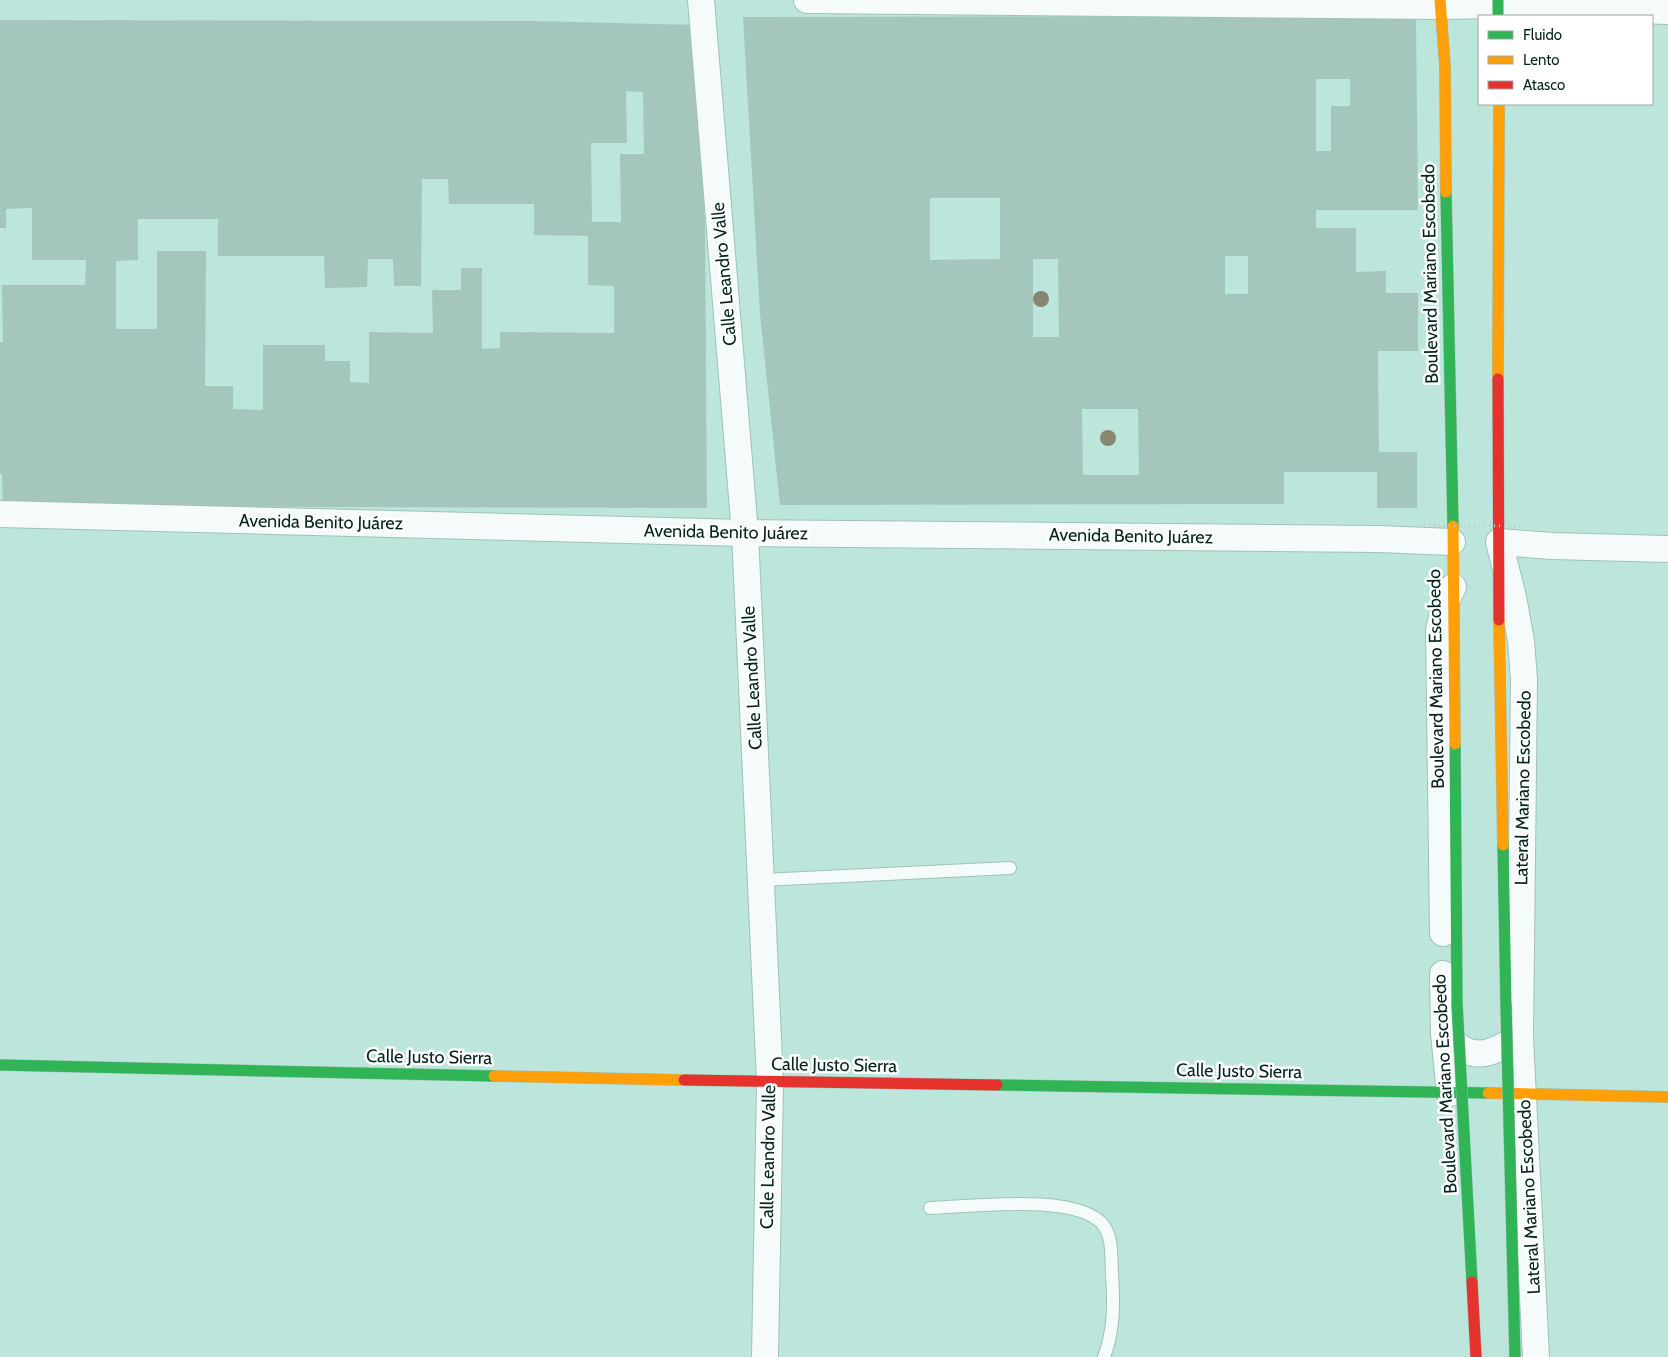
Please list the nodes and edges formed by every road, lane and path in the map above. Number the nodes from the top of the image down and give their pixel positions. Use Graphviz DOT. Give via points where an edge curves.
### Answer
graph roads {
  1 [pos="701,0"];
  2 [pos="807,0"];
  3 [pos="1440,3"];
  4 [pos="1498,7"];
  5 [pos="1668,11"];
  6 [pos="1499,105"];
  7 [pos="0,514"];
  8 [pos="1420,525"];
  9 [pos="1521,526"];
  10 [pos="745,533"];
  11 [pos="1452,542"];
  12 [pos="1499,542"];
  13 [pos="1668,549"];
  14 [pos="1454,587"];
  15 [pos="1010,868"];
  16 [pos="761,880"];
  17 [pos="1444,1034"];
  18 [pos="1520,1037"];
  19 [pos="0,1065"];
  20 [pos="770,1082"];
  21 [pos="1450,1092"];
  22 [pos="1524,1094"];
  23 [pos="1668,1097"];
  24 [pos="930,1208"];
  25 [pos="765,1357"];
  26 [pos="1104,1357"];
  27 [pos="1462,1357"];
  28 [pos="1476,1357"];
  29 [pos="1515,1357"];
  30 [pos="1536,1357"];
  1 -- 10 [label="street, Calle Leandro Valle"];
  2 -- 3 [label="street"];
  3 -- 4 [label="street"];
  3 -- 11 [label="main road, Boulevard Mariano Escobedo" via="1445,66"];
  4 -- 5 [label="street"];
  6 -- 12 [label="main road"];
  7 -- 10 [label="street, Avenida Benito Juárez"];
  8 -- 9 [label="path, bridge"];
  10 -- 11 [label="street, Avenida Benito Juárez"];
  10 -- 16 [label="street, Calle Leandro Valle"];
  11 -- 14 [label="main road, Boulevard Mariano Escobedo"];
  12 -- 13 [label="street"];
  12 -- 18 [label="street, Lateral Mariano Escobedo" via="1513,597 1524,679"];
  12 -- 29 [label="main road, bridge"];
  14 -- 17 [label="street" via="1444,607 1439,630"];
  14 -- 28 [label="main road, Boulevard Mariano Escobedo, bridge" via="1457,1003"];
  15 -- 16 [label="lane"];
  16 -- 20 [label="street, Calle Leandro Valle"];
  17 -- 18 [label="street" via="1456,1046 1480,1054 1501,1048"];
  17 -- 21 [label="street"];
  18 -- 22 [label="street, Lateral Mariano Escobedo"];
  19 -- 20 [label="main road, Calle Justo Sierra"];
  20 -- 21 [label="main road, Calle Justo Sierra"];
  20 -- 25 [label="street, Calle Leandro Valle"];
  21 -- 22 [label="main road, Calle Justo Sierra"];
  21 -- 27 [label="street"];
  22 -- 23 [label="main road, Calle Justo Sierra"];
  22 -- 30 [label="street, Lateral Mariano Escobedo"];
  24 -- 26 [label="lane" via="1037,1203 1075,1208 1093,1216 1104,1226 1110,1242 1113,1280 1113,1326"];
}
